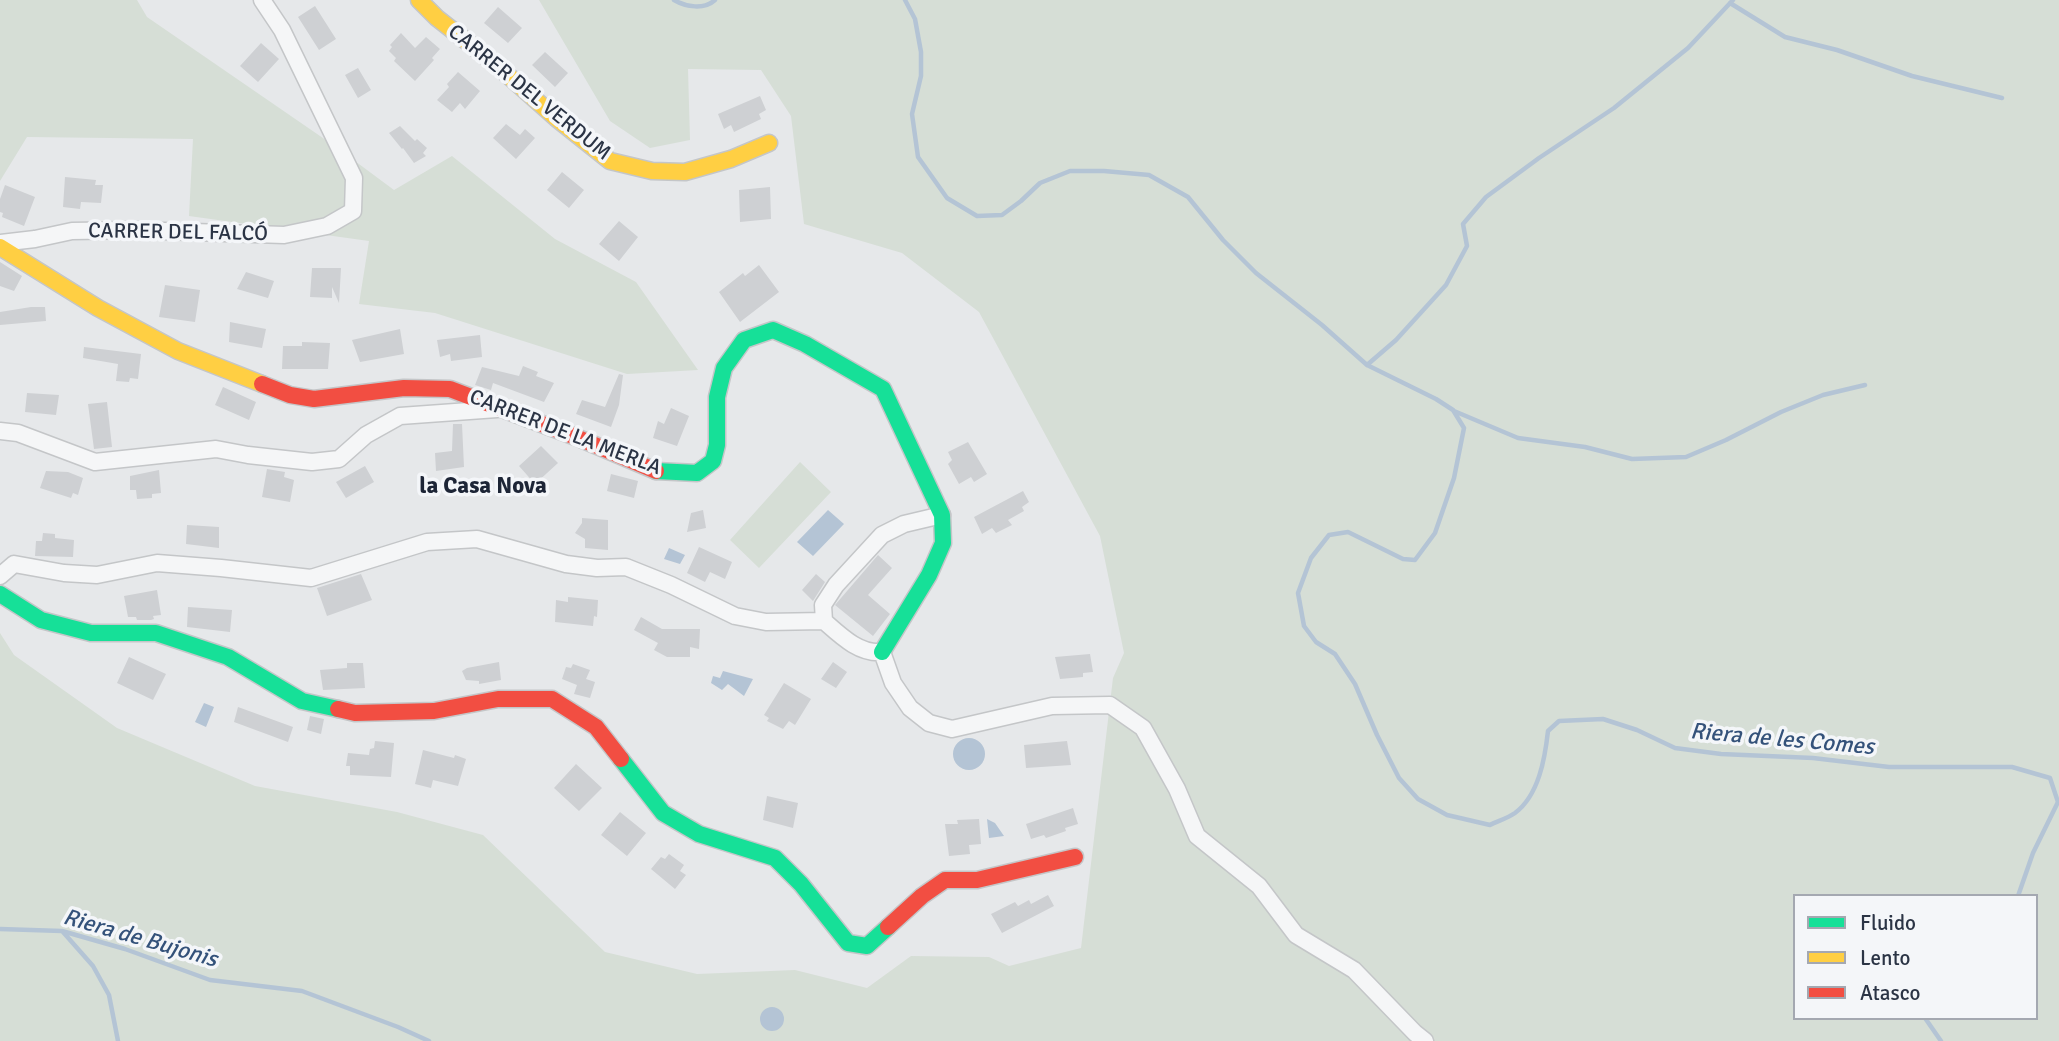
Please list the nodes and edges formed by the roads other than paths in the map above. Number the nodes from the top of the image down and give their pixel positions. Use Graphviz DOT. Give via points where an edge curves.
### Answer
graph roads {
  1 [pos="262,0"];
  2 [pos="419,0"];
  3 [pos="769,143"];
  4 [pos="0,245"];
  5 [pos="501,409"];
  6 [pos="0,430"];
  7 [pos="942,515"];
  8 [pos="0,576"];
  9 [pos="0,594"];
  10 [pos="824,621"];
  11 [pos="878,653"];
  12 [pos="1075,857"];
  13 [pos="1425,1041"];
  1 -- 4 [label="street, CARRER DEL FALCÓ" via="282,30 355,178 353,211 327,226 284,234 72,232"];
  2 -- 3 [label="street, CARRER DEL VERDUM" via="610,161 652,171 685,172"];
  4 -- 5 [label="street, CARRER DE LA MERLA" via="98,308 178,351 290,396 314,399 404,388 450,390"];
  5 -- 6 [label="street" via="400,416 366,435 339,459 312,462 216,449 95,462"];
  5 -- 7 [label="street, CARRER DE LA MERLA" via="660,473 697,473 713,461 717,397 724,368 744,340 773,331 883,389"];
  7 -- 10 [label="street" via="882,535 836,585 823,605"];
  7 -- 11 [label="street, CARRER DE LA MERLA" via="939,554"];
  8 -- 10 [label="street" via="14,564 97,575 157,563 311,578 427,542 477,539 566,564 626,567 735,616 766,622"];
  9 -- 12 [label="street" via="41,620 91,633 156,633 228,657 302,701 355,713 434,711 498,699 552,699 596,727 663,813 699,834 775,858 802,884 848,943 867,946 945,880 977,880"];
  10 -- 11 [label="street" via="846,641"];
  11 -- 13 [label="street" via="910,708 929,723 952,729 1052,706 1110,705 1143,728 1198,836 1259,886 1296,935 1354,970"];
}
